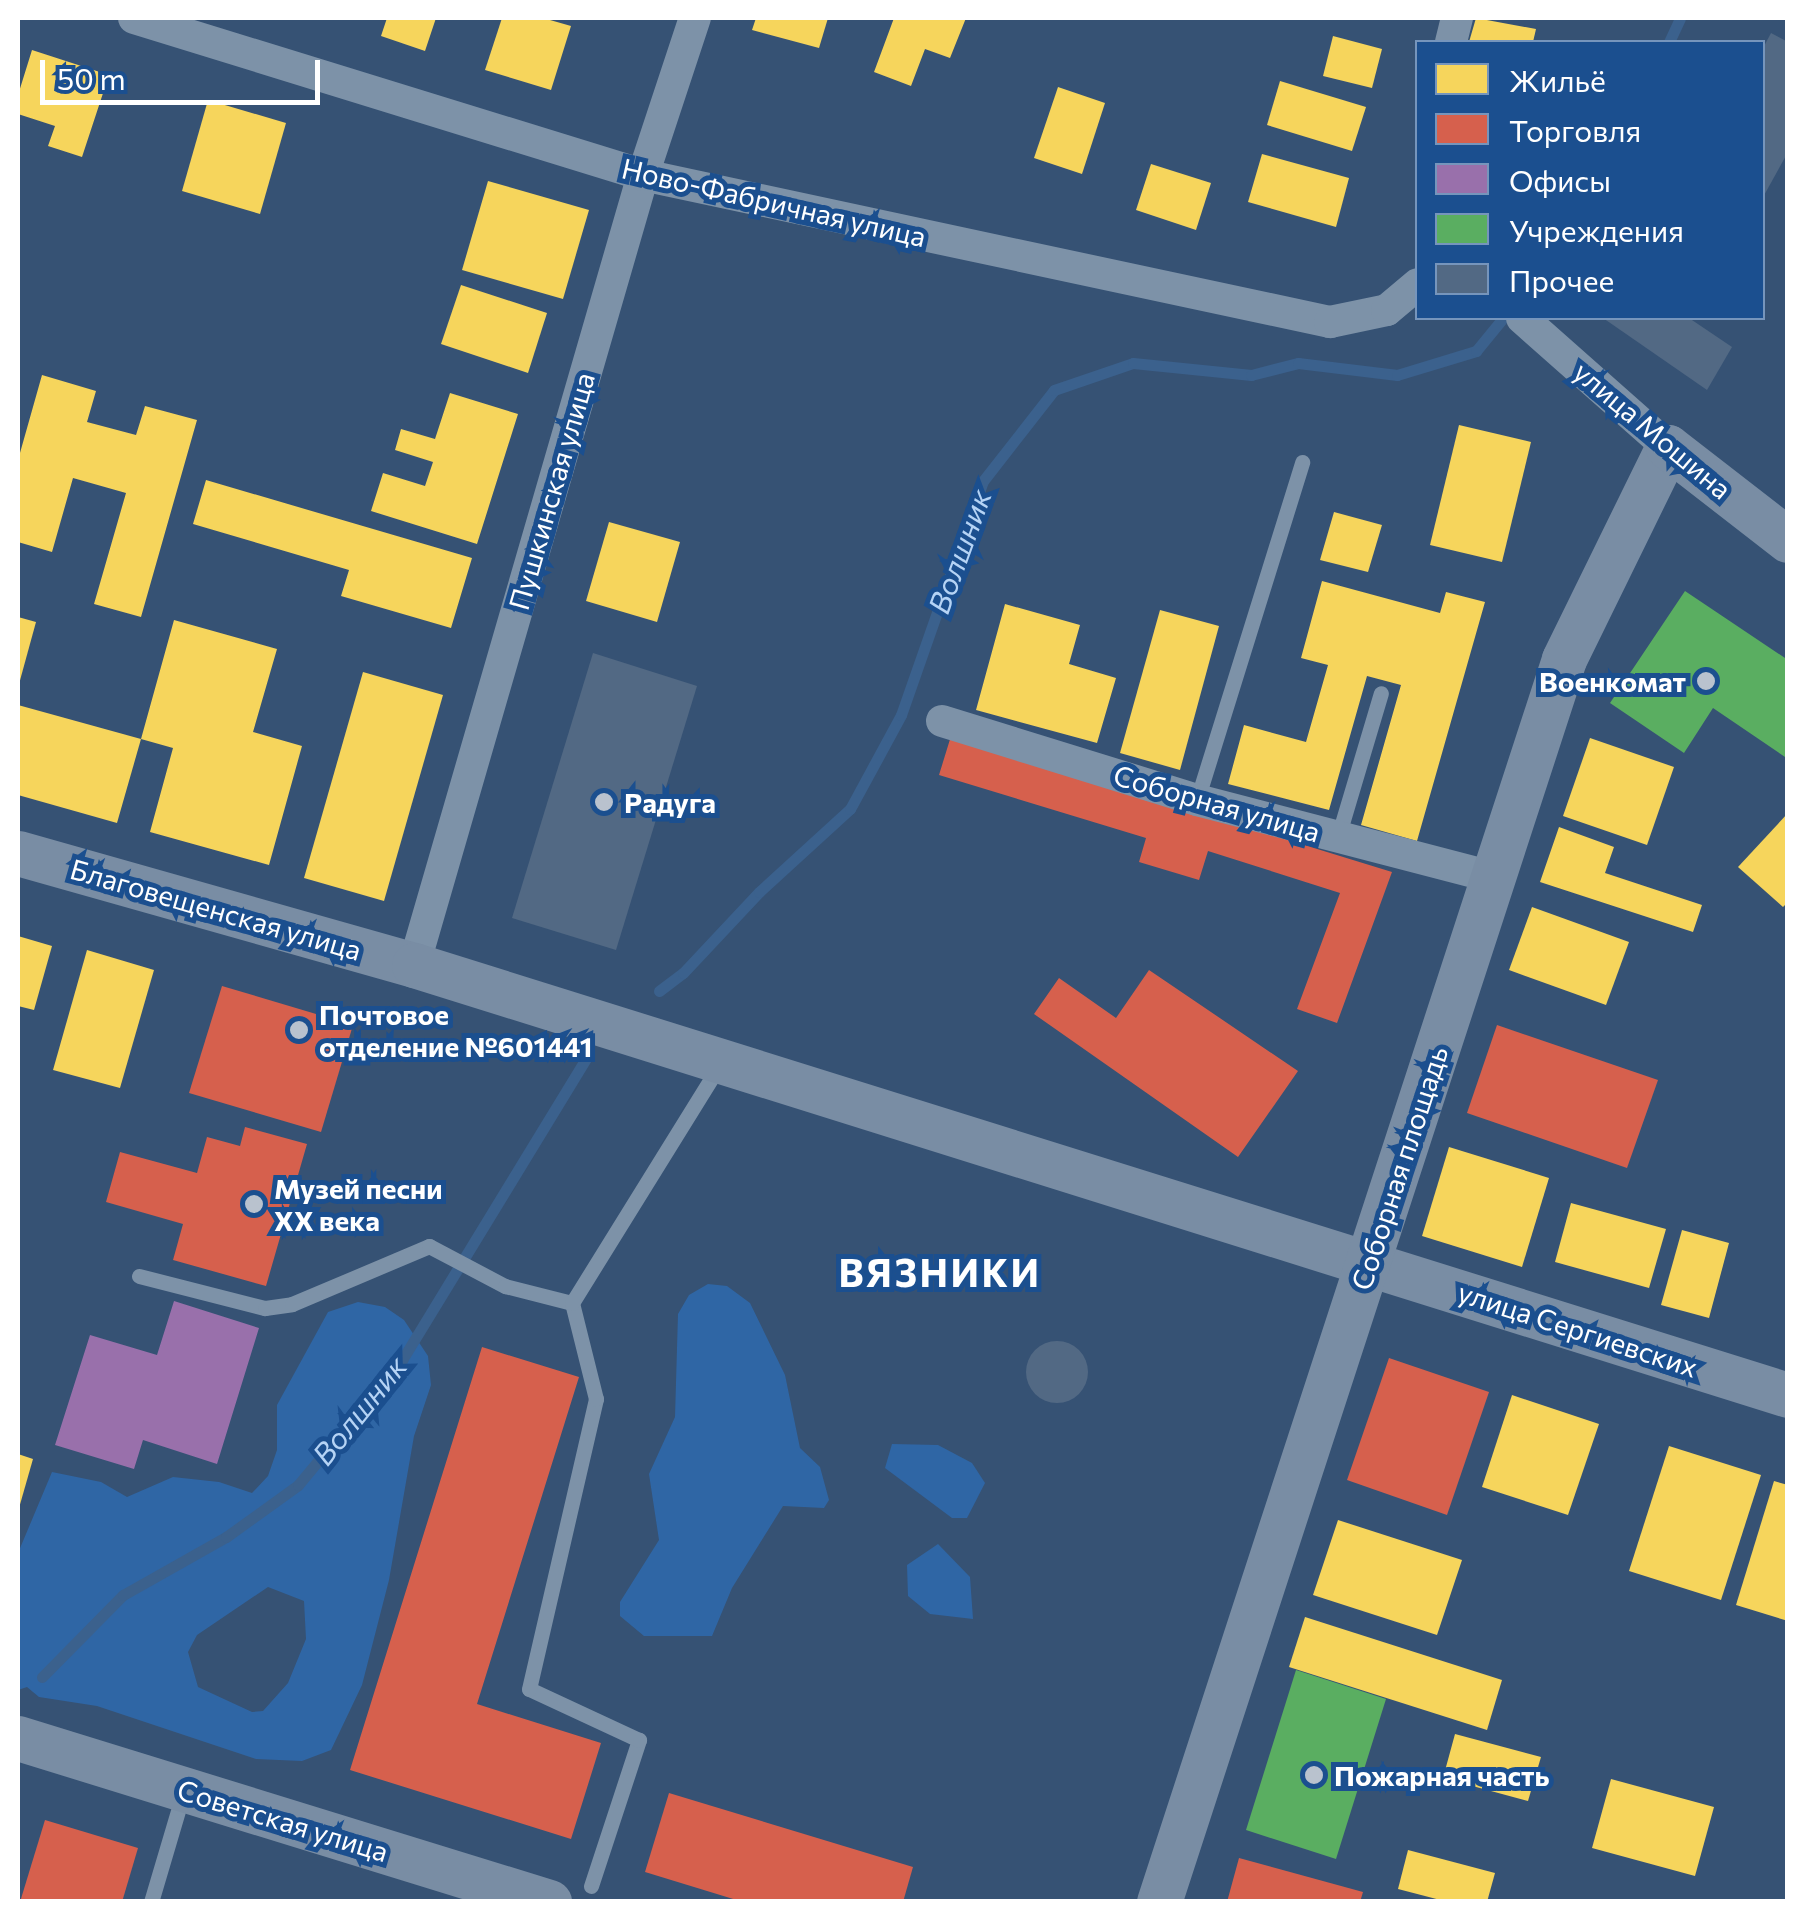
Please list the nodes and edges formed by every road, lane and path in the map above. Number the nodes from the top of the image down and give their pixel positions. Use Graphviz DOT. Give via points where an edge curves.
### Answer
graph roads {
  1 [pos="134,18"];
  2 [pos="694,18"];
  3 [pos="643,174"];
  4 [pos="1415,287"];
  5 [pos="1524,320"];
  6 [pos="1668,447"];
  7 [pos="1302,462"];
  8 [pos="1788,540"];
  9 [pos="1381,693"];
  10 [pos="942,721"];
  11 [pos="1197,800"];
  12 [pos="1338,836"];
  13 [pos="18,852"];
  14 [pos="1493,877"];
  15 [pos="414,965"];
  16 [pos="720,1064"];
  17 [pos="1369,1262"];
  18 [pos="139,1276"];
  19 [pos="572,1303"];
  20 [pos="1788,1395"];
  21 [pos="18,1738"];
  22 [pos="184,1790"];
  23 [pos="591,1886"];
  24 [pos="152,1902"];
  25 [pos="549,1902"];
  26 [pos="1159,1902"];
  1 -- 3 [label="street, Ново-Фабричная улица"];
  2 -- 3 [label="street, Пушкинская улица"];
  3 -- 4 [label="street, Ново-Фабричная улица" via="1330,322 1387,310"];
  3 -- 15 [label="street, Пушкинская улица"];
  5 -- 6 [label="street, улица Мошина"];
  6 -- 8 [label="main road, улица Мошина"];
  6 -- 14 [label="main road, Соборная площадь" via="1564,659"];
  7 -- 11 [label="lane"];
  9 -- 12 [label="lane"];
  10 -- 11 [label="street, Соборная улица"];
  11 -- 12 [label="street, Соборная улица"];
  12 -- 14 [label="street, Соборная улица"];
  13 -- 15 [label="main road, Благовещенская улица"];
  14 -- 17 [label="main road, Соборная площадь"];
  15 -- 16 [label="main road, Благовещенская улица"];
  16 -- 17 [label="main road, улица Сергиевских"];
  16 -- 19 [label="lane"];
  17 -- 20 [label="main road, улица Сергиевских"];
  17 -- 26 [label="main road, Соборная площадь"];
  18 -- 19 [label="lane" via="265,1308 292,1304 429,1246 504,1286"];
  19 -- 23 [label="lane" via="596,1399 529,1689 639,1740"];
  21 -- 22 [label="main road, Советская улица"];
  22 -- 24 [label="lane"];
  22 -- 25 [label="main road, Советская улица"];
}
